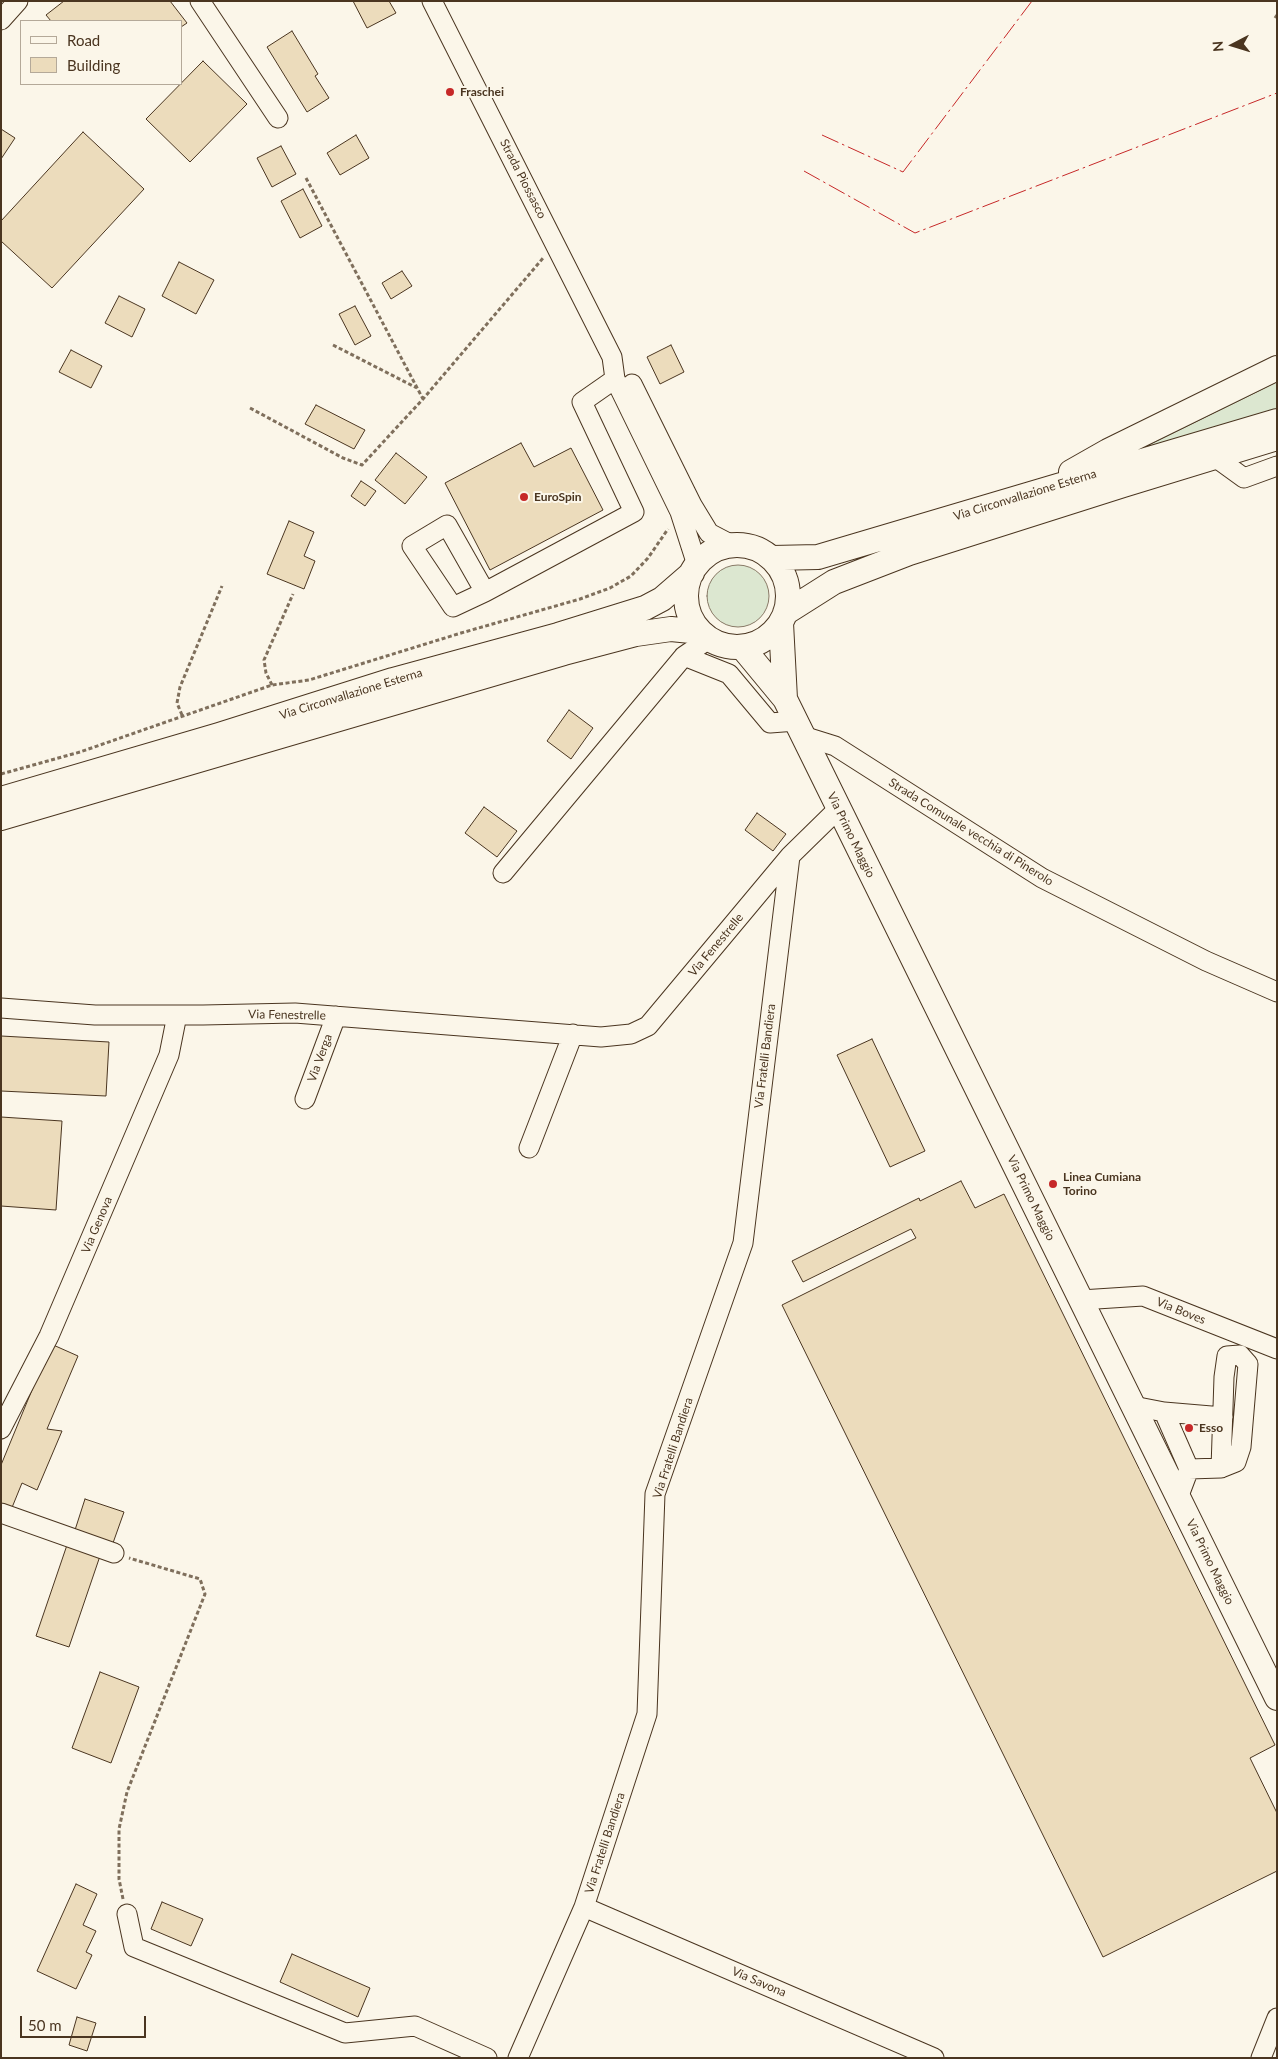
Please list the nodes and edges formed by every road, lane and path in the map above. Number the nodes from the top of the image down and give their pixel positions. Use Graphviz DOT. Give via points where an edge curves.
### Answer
graph roads {
  1 [pos="18,1"];
  2 [pos="200,1"];
  3 [pos="432,1"];
  4 [pos="1,20"];
  5 [pos="278,118"];
  6 [pos="306,178"];
  7 [pos="556,243"];
  8 [pos="333,345"];
  9 [pos="612,357"];
  10 [pos="1277,368"];
  11 [pos="615,379"];
  12 [pos="417,388"];
  13 [pos="423,399"];
  14 [pos="250,408"];
  15 [pos="1277,421"];
  16 [pos="1277,438"];
  17 [pos="1215,457"];
  18 [pos="1277,466"];
  19 [pos="1040,501"];
  20 [pos="680,512"];
  21 [pos="732,545"];
  22 [pos="772,558"];
  23 [pos="694,569"];
  24 [pos="222,586"];
  25 [pos="485,592"];
  26 [pos="293,594"];
  27 [pos="783,618"];
  28 [pos="705,635"];
  29 [pos="742,647"];
  30 [pos="684,656"];
  31 [pos="272,685"];
  32 [pos="786,699"];
  33 [pos="182,715"];
  34 [pos="800,728"];
  35 [pos="1,774"];
  36 [pos="1,799"];
  37 [pos="838,808"];
  38 [pos="1,818"];
  39 [pos="790,856"];
  40 [pos="503,873"];
  41 [pos="1277,992"];
  42 [pos="1,1008"];
  43 [pos="177,1015"];
  44 [pos="336,1016"];
  45 [pos="573,1034"];
  46 [pos="305,1099"];
  47 [pos="529,1148"];
  48 [pos="1081,1300"];
  49 [pos="1277,1349"];
  50 [pos="1133,1406"];
  51 [pos="1164,1412"];
  52 [pos="1223,1416"];
  53 [pos="1,1429"];
  54 [pos="1222,1468"];
  55 [pos="1189,1469"];
  56 [pos="1178,1498"];
  57 [pos="1,1513"];
  58 [pos="114,1553"];
  59 [pos="1276,1694"];
  60 [pos="584,1907"];
  61 [pos="127,1914"];
  62 [pos="1277,2018"];
  63 [pos="488,2058"];
  64 [pos="518,2058"];
  65 [pos="934,2058"];
  66 [pos="1261,2058"];
  1 -- 4 [label="street"];
  2 -- 5 [label="street"];
  3 -- 7 [label="street, Strada Piossasco"];
  6 -- 12 [label="path"];
  7 -- 9 [label="street, Strada Piossasco"];
  7 -- 13 [label="path"];
  8 -- 12 [label="path"];
  9 -- 11 [label="street, Strada Piossasco"];
  9 -- 21 [label="street, Strada Piossasco" via="624,369 709,533"];
  10 -- 19 [label="main road" via="1108,451"];
  11 -- 20 [label="street, Strada Piossasco"];
  11 -- 25 [label="street" via="582,402 634,512"];
  12 -- 13 [label="path"];
  13 -- 14 [label="path" via="362,465"];
  15 -- 19 [label="main road, Via Circonvallazione Esterna"];
  16 -- 17 [label="main road, Via Circonvallazione Esterna"];
  17 -- 18 [label="street" via="1244,478"];
  17 -- 19 [label="main road, Via Circonvallazione Esterna"];
  19 -- 22 [label="main road, Via Circonvallazione Esterna" via="818,557"];
  19 -- 27 [label="main road, Via Circonvallazione Esterna" via="834,582"];
  20 -- 23 [label="street, Strada Piossasco"];
  20 -- 31 [label="path" via="648,558 631,576 610,588 309,680"];
  21 -- 22 [label="main road" via="759,550"];
  21 -- 23 [label="main road" via="715,550"];
  22 -- 27 [label="main road" via="783,573 787,586 788,601"];
  23 -- 28 [label="main road" via="687,593 688,606 694,622"];
  23 -- 36 [label="main road, Via Circonvallazione Esterna" via="662,599 645,608 393,680"];
  24 -- 33 [label="path" via="180,687 177,703"];
  26 -- 31 [label="path" via="264,660"];
  27 -- 29 [label="main road" via="761,641"];
  27 -- 32 [label="main road, Via Primo Maggio"];
  28 -- 29 [label="main road" via="725,646"];
  28 -- 30 [label="street"];
  28 -- 38 [label="main road, Via Circonvallazione Esterna" via="672,629 564,653"];
  29 -- 32 [label="main road, Via Primo Maggio"];
  30 -- 34 [label="street" via="729,674 770,723"];
  30 -- 40 [label="street"];
  31 -- 33 [label="path"];
  32 -- 34 [label="main road, Via Primo Maggio"];
  33 -- 35 [label="path" via="80,752"];
  34 -- 37 [label="main road, Via Primo Maggio"];
  34 -- 41 [label="street, Strada Comunale vecchia di Pinerolo" via="835,746 1042,878 1206,962"];
  37 -- 39 [label="street, Via Fenestrelle"];
  37 -- 48 [label="main road, Via Primo Maggio"];
  39 -- 45 [label="street, Via Fenestrelle" via="648,1026 631,1034 601,1037"];
  39 -- 60 [label="street, Via Fratelli Bandiera" via="743,1243 655,1494 647,1714"];
  42 -- 43 [label="street, Via Fenestrelle"];
  43 -- 44 [label="street, Via Fenestrelle" via="295,1013"];
  43 -- 53 [label="street, Via Genova" via="169,1055 49,1336"];
  44 -- 45 [label="street, Via Fenestrelle"];
  44 -- 46 [label="street, Via Verga"];
  45 -- 47 [label="street"];
  48 -- 49 [label="street, Via Boves" via="1144,1296"];
  48 -- 50 [label="main road, Via Primo Maggio"];
  50 -- 51 [label="street"];
  50 -- 56 [label="main road, Via Primo Maggio"];
  51 -- 52 [label="street"];
  51 -- 55 [label="street"];
  52 -- 54 [label="street"];
  52 -- 54 [label="street" via="1227,1356 1240,1355 1248,1364 1241,1447 1236,1462"];
  54 -- 55 [label="street"];
  55 -- 56 [label="street"];
  56 -- 59 [label="main road, Via Primo Maggio"];
  57 -- 58 [label="street"];
  58 -- 61 [label="path" via="200,1579 205,1594 127,1792 119,1829 119,1880"];
  60 -- 64 [label="street, Via Fratelli Bandiera"];
  60 -- 65 [label="street, Via Savona"];
  61 -- 63 [label="street" via="134,1947 345,2033 415,2026"];
  62 -- 66 [label="street"];
}
